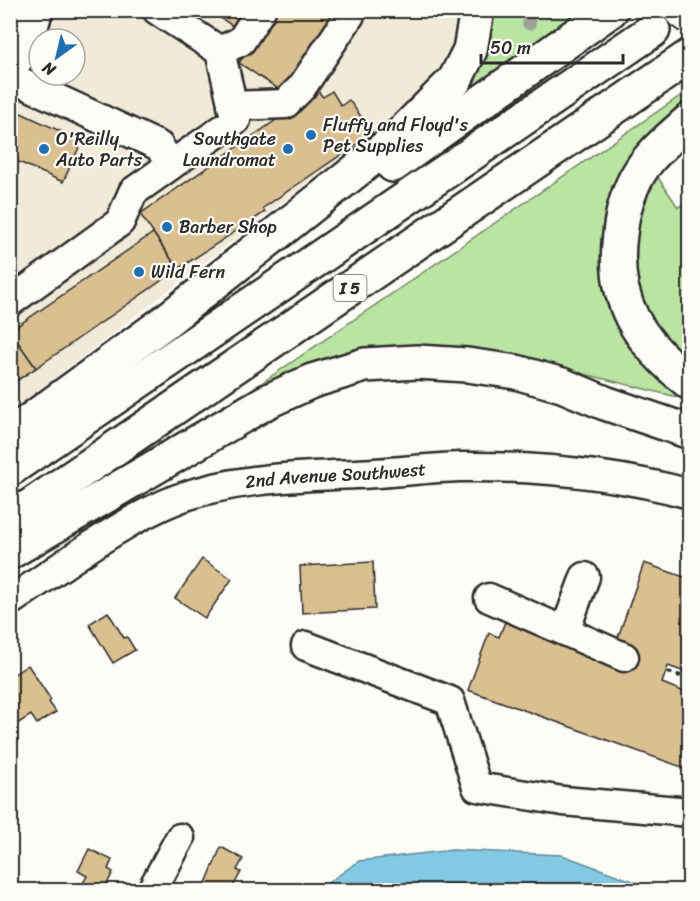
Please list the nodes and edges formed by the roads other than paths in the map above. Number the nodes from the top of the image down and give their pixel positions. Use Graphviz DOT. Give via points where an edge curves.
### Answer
graph roads {
  1 [pos="17,10"];
  2 [pos="38,10"];
  3 [pos="158,10"];
  4 [pos="261,10"];
  5 [pos="351,10"];
  6 [pos="477,10"];
  7 [pos="611,10"];
  8 [pos="680,10"];
  9 [pos="690,17"];
  10 [pos="653,30"];
  11 [pos="10,51"];
  12 [pos="220,51"];
  13 [pos="690,56"];
  14 [pos="10,71"];
  15 [pos="10,77"];
  16 [pos="232,105"];
  17 [pos="690,120"];
  18 [pos="171,165"];
  19 [pos="10,302"];
  20 [pos="162,324"];
  21 [pos="690,383"];
  22 [pos="690,432"];
  23 [pos="10,435"];
  24 [pos="10,469"];
  25 [pos="690,494"];
  26 [pos="10,520"];
  27 [pos="10,552"];
  28 [pos="585,577"];
  29 [pos="489,598"];
  30 [pos="10,601"];
  31 [pos="565,631"];
  32 [pos="306,646"];
  33 [pos="624,657"];
  34 [pos="690,812"];
  35 [pos="180,837"];
  36 [pos="152,891"];
  1 -- 11 [label="street" via="16,37"];
  2 -- 14 [label="street" via="19,61"];
  3 -- 12 [label="street"];
  4 -- 12 [label="street" via="241,41"];
  5 -- 16 [label="street" via="302,87 285,104"];
  6 -- 20 [label="main road" via="470,50 455,80 426,111 395,140"];
  7 -- 20 [label="main road" via="198,307"];
  8 -- 9 [label="main road, bridge"];
  10 -- 24 [label="main road, I 5"];
  12 -- 16 [label="street"];
  13 -- 26 [label="main road, I 5"];
  15 -- 18 [label="street" via="159,146"];
  16 -- 18 [label="street" via="236,120"];
  17 -- 21 [label="main road" via="639,173 622,214 617,254 621,294 638,330 661,360"];
  18 -- 19 [label="street" via="133,192 120,222"];
  20 -- 23 [label="main road"];
  22 -- 27 [label="main road" via="516,372 417,362 365,365 312,381 266,402"];
  25 -- 30 [label="street, 2nd Avenue Southwest" via="612,478 516,469 459,467 266,479 175,500 113,532"];
  28 -- 31 [label="street"];
  29 -- 31 [label="street"];
  31 -- 33 [label="street"];
  32 -- 34 [label="street" via="450,700 477,787 563,801"];
  35 -- 36 [label="street"];
}
